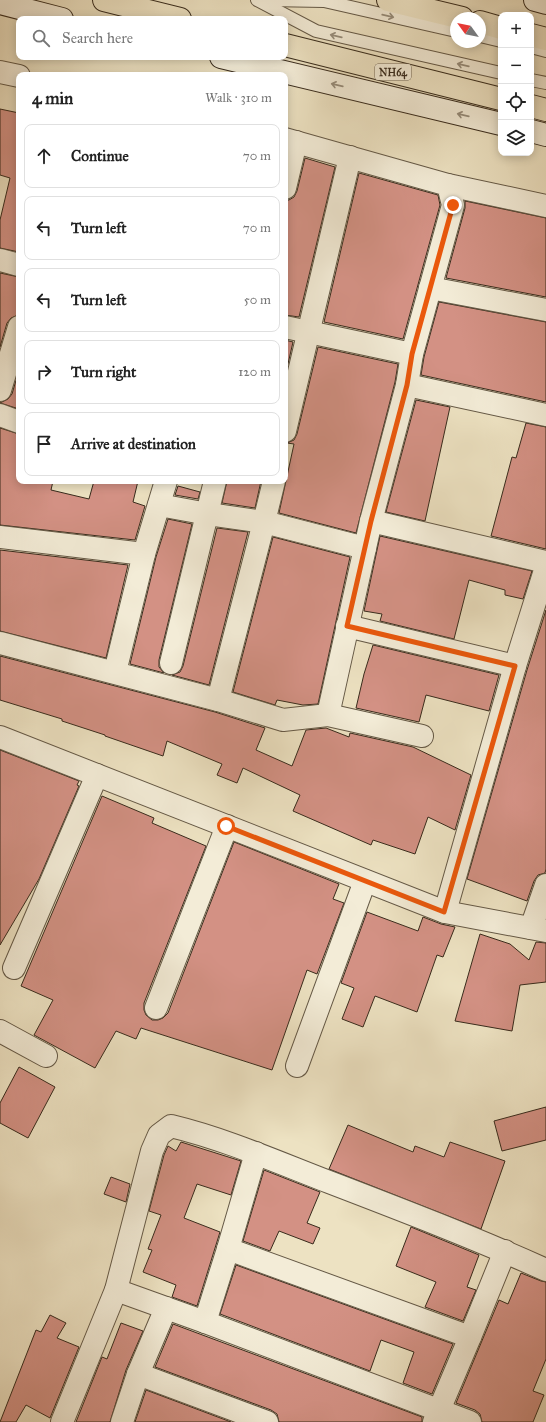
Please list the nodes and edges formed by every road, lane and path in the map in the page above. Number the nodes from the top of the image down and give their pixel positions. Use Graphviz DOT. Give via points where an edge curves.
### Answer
graph roads {
  1 [pos="104,0"];
  2 [pos="257,0"];
  3 [pos="267,0"];
  4 [pos="388,0"];
  5 [pos="535,0"];
  6 [pos="0,3"];
  7 [pos="546,3"];
  8 [pos="450,15"];
  9 [pos="50,16"];
  10 [pos="168,16"];
  11 [pos="287,16"];
  12 [pos="288,16"];
  13 [pos="486,24"];
  14 [pos="498,27"];
  15 [pos="450,30"];
  16 [pos="534,36"];
  17 [pos="486,37"];
  18 [pos="546,38"];
  19 [pos="498,39"];
  20 [pos="288,46"];
  21 [pos="534,48"];
  22 [pos="546,50"];
  23 [pos="234,60"];
  24 [pos="0,72"];
  25 [pos="284,72"];
  26 [pos="498,72"];
  27 [pos="288,73"];
  28 [pos="16,75"];
  29 [pos="534,81"];
  30 [pos="546,83"];
  31 [pos="498,98"];
  32 [pos="534,107"];
  33 [pos="546,110"];
  34 [pos="498,123"];
  35 [pos="534,132"];
  36 [pos="546,135"];
  37 [pos="291,141"];
  38 [pos="350,157"];
  39 [pos="288,164"];
  40 [pos="448,185"];
  41 [pos="546,206"];
  42 [pos="0,260"];
  43 [pos="16,264"];
  44 [pos="430,288"];
  45 [pos="546,310"];
  46 [pos="288,327"];
  47 [pos="308,332"];
  48 [pos="16,337"];
  49 [pos="412,354"];
  50 [pos="407,385"];
  51 [pos="0,390"];
  52 [pos="0,415"];
  53 [pos="546,415"];
  54 [pos="288,419"];
  55 [pos="16,421"];
  56 [pos="165,484"];
  57 [pos="214,484"];
  58 [pos="273,484"];
  59 [pos="159,505"];
  60 [pos="208,514"];
  61 [pos="371,521"];
  62 [pos="264,522"];
  63 [pos="0,537"];
  64 [pos="365,548"];
  65 [pos="144,554"];
  66 [pos="546,562"];
  67 [pos="544,580"];
  68 [pos="347,626"];
  69 [pos="0,643"];
  70 [pos="171,663"];
  71 [pos="515,666"];
  72 [pos="115,672"];
  73 [pos="218,700"];
  74 [pos="328,715"];
  75 [pos="422,736"];
  76 [pos="0,737"];
  77 [pos="97,775"];
  78 [pos="226,826"];
  79 [pos="365,881"];
  80 [pos="546,886"];
  81 [pos="444,912"];
  82 [pos="538,930"];
  83 [pos="14,968"];
  84 [pos="156,1008"];
  85 [pos="0,1031"];
  86 [pos="46,1056"];
  87 [pos="297,1066"];
  88 [pos="256,1153"];
  89 [pos="228,1249"];
  90 [pos="505,1251"];
  91 [pos="546,1270"];
  92 [pos="116,1290"];
  93 [pos="166,1308"];
  94 [pos="205,1322"];
  95 [pos="470,1337"];
  96 [pos="138,1374"];
  97 [pos="437,1416"];
  98 [pos="62,1422"];
  99 [pos="122,1422"];
  100 [pos="267,1422"];
  101 [pos="470,1422"];
  1 -- 10 [label="highway"];
  11 -- 2 [label="lane, one-way"];
  3 -- 15 [label="lane, one-way" via="324,1"];
  4 -- 8 [label="highway"];
  5 -- 7 [label="street"];
  6 -- 9 [label="street"];
  26 -- 12 [label="lane, one-way" via="316,31"];
  13 -- 14 [label="highway"];
  16 -- 18 [label="highway"];
  17 -- 19 [label="lane"];
  20 -- 31 [label="highway, NH64"];
  21 -- 22 [label="lane"];
  25 -- 23 [label="street, one-way"];
  24 -- 28 [label="street"];
  34 -- 27 [label="street, one-way"];
  29 -- 30 [label="lane"];
  32 -- 33 [label="highway"];
  35 -- 36 [label="street"];
  37 -- 38 [label="street"];
  37 -- 39 [label="street"];
  38 -- 40 [label="street"];
  38 -- 47 [label="street"];
  40 -- 41 [label="street"];
  40 -- 44 [label="street" via="453,205"];
  42 -- 43 [label="street"];
  44 -- 45 [label="street"];
  44 -- 49 [label="street"];
  46 -- 47 [label="street"];
  47 -- 49 [label="street"];
  47 -- 54 [label="street"];
  48 -- 51 [label="street"];
  49 -- 50 [label="street"];
  50 -- 53 [label="street"];
  50 -- 61 [label="street"];
  52 -- 55 [label="street"];
  56 -- 59 [label="street"];
  57 -- 60 [label="street"];
  58 -- 62 [label="street"];
  59 -- 60 [label="street"];
  59 -- 65 [label="street"];
  60 -- 62 [label="street"];
  60 -- 70 [label="street"];
  61 -- 64 [label="street"];
  61 -- 66 [label="street"];
  62 -- 64 [label="street"];
  62 -- 73 [label="street"];
  63 -- 65 [label="street"];
  64 -- 68 [label="street"];
  65 -- 72 [label="street"];
  67 -- 71 [label="street"];
  68 -- 71 [label="street"];
  68 -- 74 [label="street"];
  69 -- 72 [label="street"];
  71 -- 81 [label="street"];
  72 -- 73 [label="street"];
  73 -- 74 [label="street" via="283,720"];
  74 -- 75 [label="street"];
  76 -- 77 [label="street"];
  77 -- 78 [label="street"];
  77 -- 83 [label="street"];
  78 -- 79 [label="street"];
  78 -- 84 [label="street"];
  79 -- 81 [label="street"];
  79 -- 87 [label="street"];
  80 -- 82 [label="street"];
  81 -- 82 [label="street"];
  85 -- 86 [label="street"];
  88 -- 89 [label="street"];
  88 -- 90 [label="street"];
  88 -- 92 [label="street" via="171,1126 159,1135 152,1151"];
  89 -- 94 [label="street"];
  89 -- 95 [label="street"];
  90 -- 91 [label="street"];
  90 -- 95 [label="street"];
  92 -- 93 [label="street"];
  92 -- 98 [label="street"];
  93 -- 94 [label="street"];
  93 -- 96 [label="street"];
  94 -- 97 [label="street"];
  95 -- 97 [label="street"];
  96 -- 99 [label="street"];
  96 -- 100 [label="street"];
  97 -- 101 [label="street"];
}
